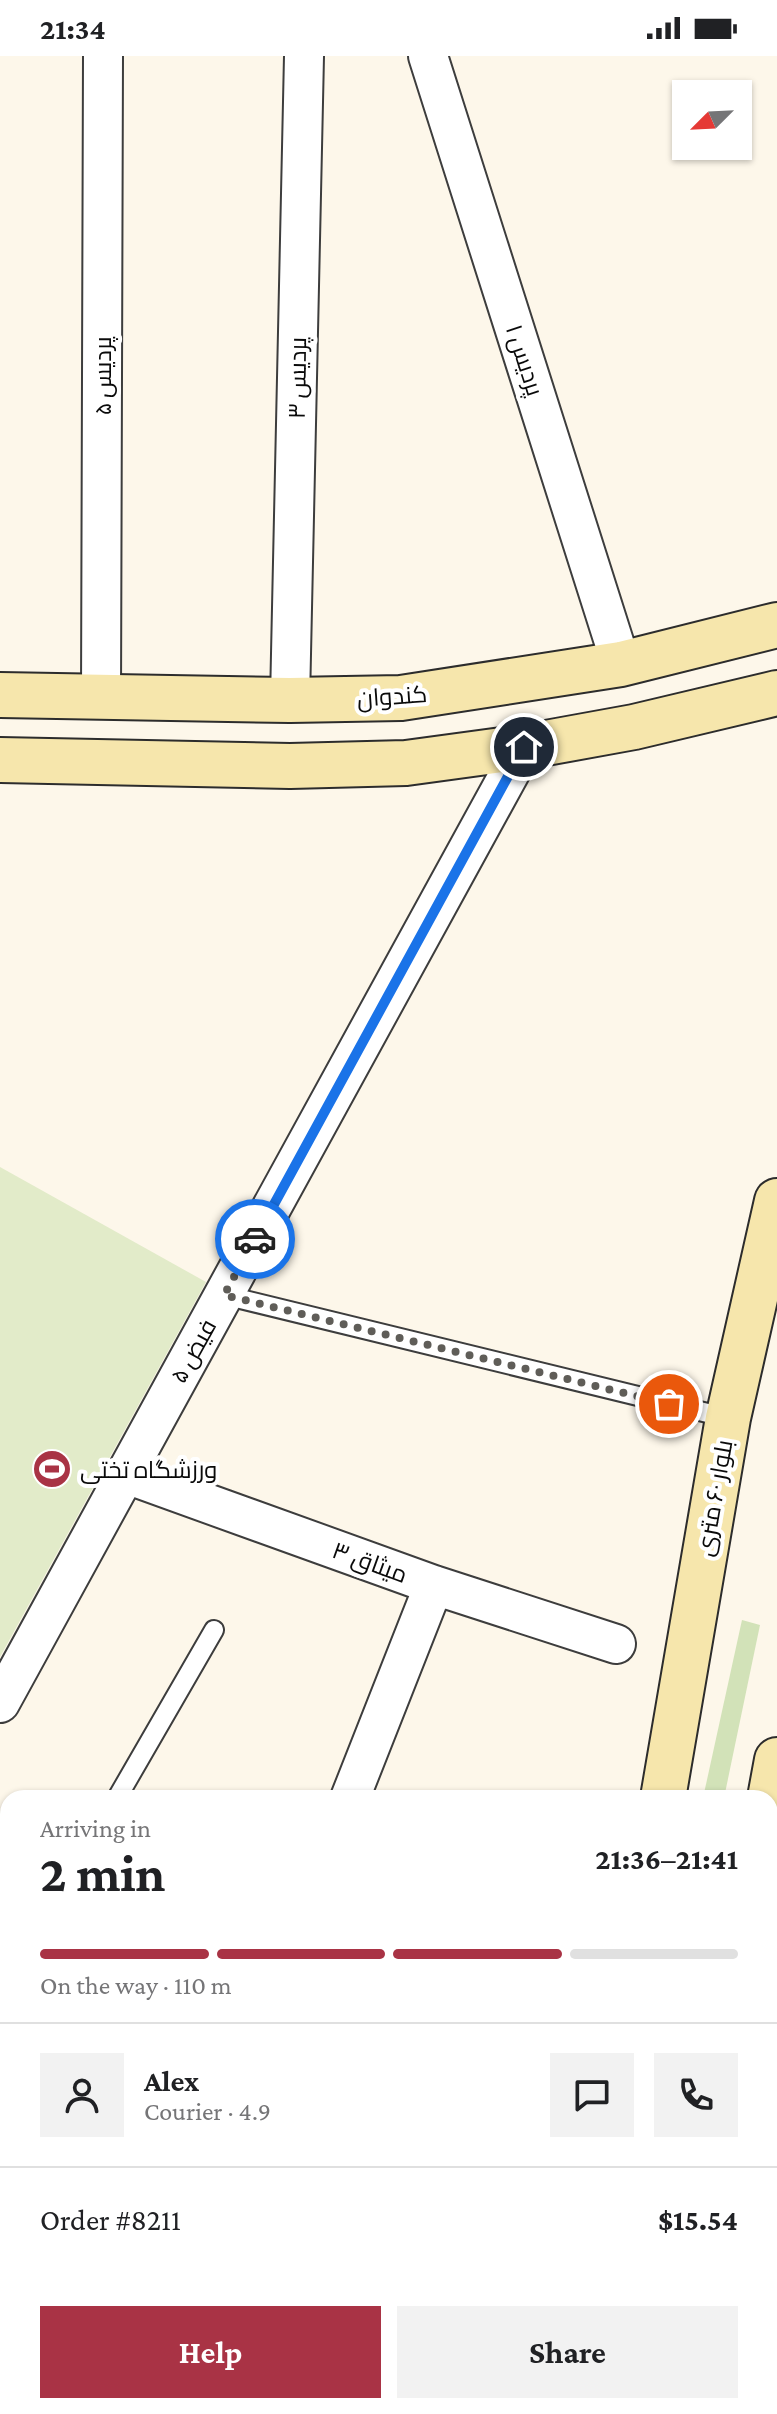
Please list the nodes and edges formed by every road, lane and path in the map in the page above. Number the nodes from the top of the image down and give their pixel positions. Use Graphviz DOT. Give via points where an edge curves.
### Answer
graph roads {
  1 [pos="103,56"];
  2 [pos="304,56"];
  3 [pos="428,56"];
  4 [pos="777,625"];
  5 [pos="621,664"];
  6 [pos="777,693"];
  7 [pos="0,695"];
  8 [pos="101,697"];
  9 [pos="290,700"];
  10 [pos="524,747"];
  11 [pos="0,760"];
  12 [pos="776,1213"];
  13 [pos="224,1295"];
  14 [pos="728,1418"];
  15 [pos="126,1474"];
  16 [pos="434,1585"];
  17 [pos="214,1630"];
  18 [pos="616,1644"];
  19 [pos="0,1703"];
  20 [pos="122,1790"];
  21 [pos="353,1790"];
  22 [pos="664,1790"];
  1 -- 8 [label="street, پردیس ۵"];
  2 -- 9 [label="street, پردیس ۳"];
  3 -- 5 [label="street, پردیس ۱"];
  4 -- 5 [label="main road, کندوان"];
  5 -- 9 [label="main road, کندوان" via="401,698"];
  6 -- 10 [label="main road"];
  7 -- 8 [label="main road, کندوان"];
  8 -- 9 [label="main road, کندوان"];
  10 -- 11 [label="main road" via="392,763 290,766"];
  10 -- 13 [label="street, فیض ۵"];
  12 -- 14 [label="main road, بلوار ۶۰ متری"];
  13 -- 14 [label="lane"];
  13 -- 15 [label="street, فیض ۵"];
  14 -- 22 [label="main road, بلوار ۶۰ متری"];
  15 -- 16 [label="street, میثاق ۳"];
  15 -- 19 [label="street, فیض ۵"];
  16 -- 18 [label="street, میثاق ۳"];
  16 -- 21 [label="street"];
  17 -- 20 [label="lane"];
}
